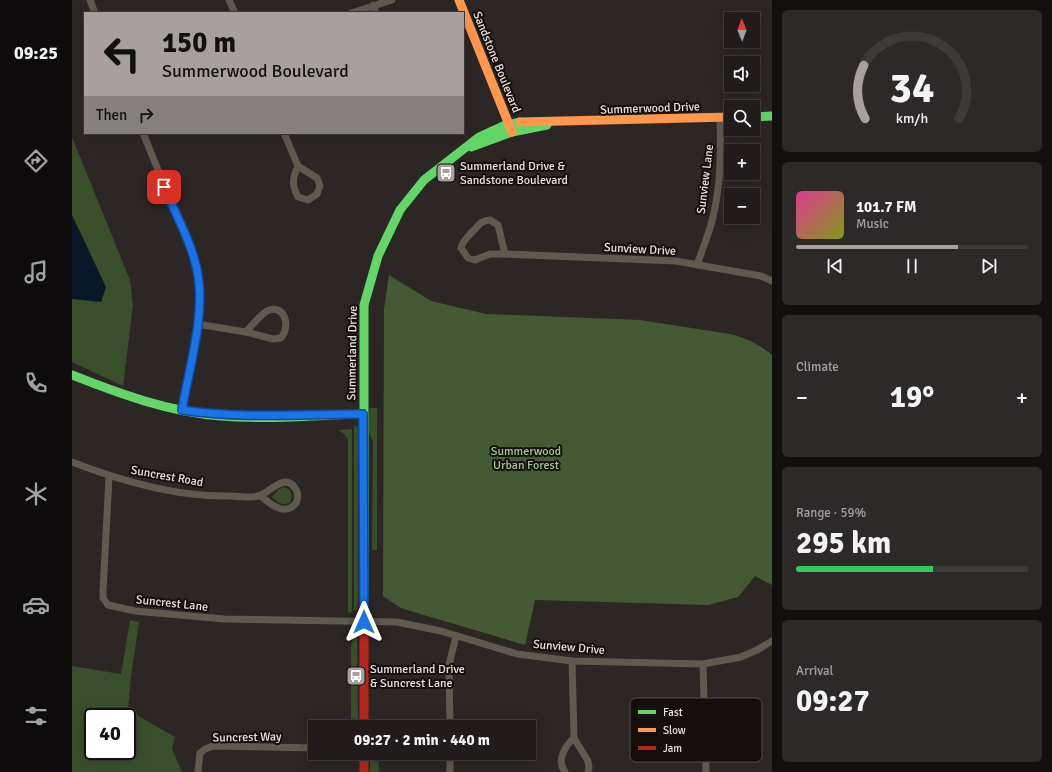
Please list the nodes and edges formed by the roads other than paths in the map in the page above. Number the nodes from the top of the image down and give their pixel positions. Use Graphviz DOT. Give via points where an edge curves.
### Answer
graph roads {
  1 [pos="90,0"];
  2 [pos="229,0"];
  3 [pos="392,0"];
  4 [pos="459,0"];
  5 [pos="373,4"];
  6 [pos="95,12"];
  7 [pos="235,12"];
  8 [pos="353,12"];
  9 [pos="376,12"];
  10 [pos="464,12"];
  11 [pos="464,13"];
  12 [pos="772,116"];
  13 [pos="760,117"];
  14 [pos="720,118"];
  15 [pos="724,118"];
  16 [pos="510,128"];
  17 [pos="143,134"];
  18 [pos="284,134"];
  19 [pos="298,166"];
  20 [pos="506,254"];
  21 [pos="697,265"];
  22 [pos="772,281"];
  23 [pos="197,324"];
  24 [pos="246,332"];
  25 [pos="72,374"];
  26 [pos="182,410"];
  27 [pos="363,414"];
  28 [pos="72,462"];
  29 [pos="109,477"];
  30 [pos="261,496"];
  31 [pos="364,622"];
  32 [pos="456,636"];
  33 [pos="772,641"];
  34 [pos="572,661"];
  35 [pos="703,664"];
  36 [pos="704,698"];
  37 [pos="364,720"];
  38 [pos="450,720"];
  39 [pos="574,738"];
  40 [pos="308,748"];
  41 [pos="364,760"];
  42 [pos="450,760"];
  43 [pos="706,762"];
  44 [pos="198,772"];
  45 [pos="364,772"];
  46 [pos="450,772"];
  47 [pos="565,772"];
  48 [pos="588,772"];
  49 [pos="706,772"];
  1 -- 6 [label="street"];
  2 -- 7 [label="street"];
  3 -- 5 [label="street"];
  4 -- 10 [label="street, Sandstone Boulevard"];
  5 -- 8 [label="street"];
  5 -- 9 [label="street"];
  11 -- 16 [label="street, Sandstone Boulevard"];
  12 -- 13 [label="street"];
  14 -- 15 [label="street, Summerwood Drive"];
  14 -- 16 [label="street, Summerwood Drive" via="569,122 532,120"];
  14 -- 21 [label="street, Sunview Lane" via="722,153 718,188 712,221"];
  16 -- 27 [label="street, Summerland Drive" via="454,154 421,182 397,214 382,242 371,273 364,305"];
  17 -- 23 [label="street" via="195,265 199,297"];
  18 -- 19 [label="street"];
  19 -- 19 [label="street" via="317,178 320,186 316,194 308,200 298,197 293,187 294,174"];
  20 -- 20 [label="street, Sunview Drive" via="498,225 490,220 484,220 476,226 464,239 461,248 468,258 475,260 490,254"];
  20 -- 21 [label="street, Sunview Drive" via="676,261"];
  21 -- 22 [label="street, Sunview Drive" via="760,276"];
  23 -- 24 [label="street"];
  23 -- 26 [label="street"];
  24 -- 24 [label="street" via="273,339 281,338 286,332 285,316 279,311 272,310 262,315"];
  25 -- 26 [label="street" via="125,396"];
  26 -- 27 [label="street" via="220,416"];
  27 -- 31 [label="street, Summerland Drive"];
  28 -- 29 [label="street, Suncrest Road"];
  29 -- 30 [label="street, Suncrest Road" via="190,493"];
  29 -- 31 [label="street, Suncrest Lane" via="103,591 103,598 108,605 136,611 224,619"];
  30 -- 30 [label="street" via="272,506 283,509 293,507 298,492 294,486 285,482 274,486"];
  31 -- 32 [label="street, Sunview Drive" via="397,622 441,630"];
  31 -- 37 [label="street, Summerland Drive"];
  32 -- 34 [label="street, Sunview Drive" via="517,654"];
  32 -- 38 [label="street" via="449,665"];
  33 -- 35 [label="street, Sunview Drive" via="741,657"];
  34 -- 35 [label="street, Sunview Drive"];
  34 -- 39 [label="street"];
  35 -- 36 [label="street"];
  39 -- 47 [label="street" via="561,757 560,763"];
  39 -- 48 [label="street" via="588,761"];
  40 -- 44 [label="street, Suncrest Way" via="213,746 200,753"];
  41 -- 45 [label="street"];
  42 -- 46 [label="street"];
  43 -- 49 [label="street"];
}
